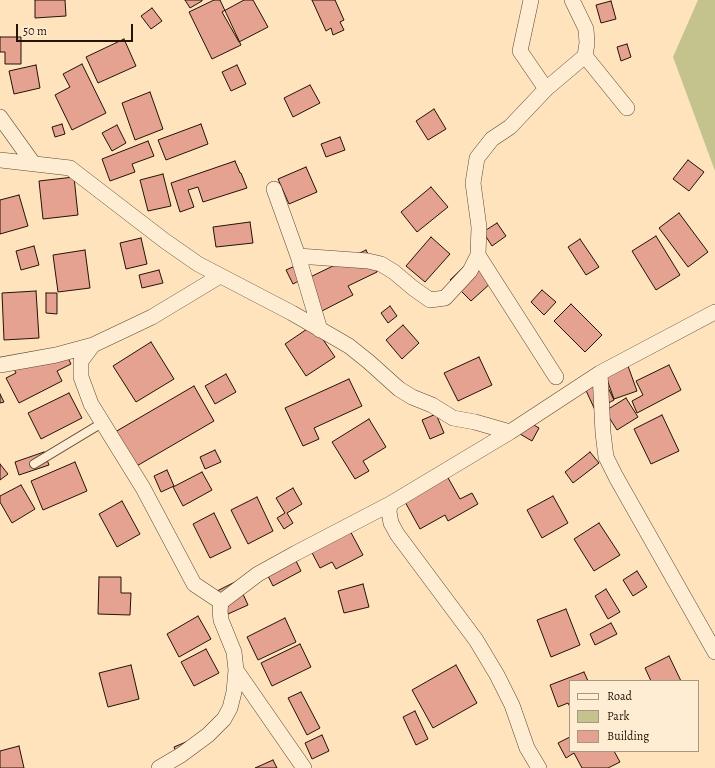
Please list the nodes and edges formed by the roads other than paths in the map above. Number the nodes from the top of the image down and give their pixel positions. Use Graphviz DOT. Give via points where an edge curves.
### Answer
graph roads {
  1 [pos="531,0"];
  2 [pos="572,0"];
  3 [pos="585,56"];
  4 [pos="546,89"];
  5 [pos="627,108"];
  6 [pos="0,117"];
  7 [pos="0,160"];
  8 [pos="33,163"];
  9 [pos="274,189"];
  10 [pos="478,255"];
  11 [pos="298,256"];
  12 [pos="220,276"];
  13 [pos="715,312"];
  14 [pos="320,330"];
  15 [pos="93,345"];
  16 [pos="0,365"];
  17 [pos="600,373"];
  18 [pos="556,376"];
  19 [pos="102,423"];
  20 [pos="510,432"];
  21 [pos="34,464"];
  22 [pos="390,504"];
  23 [pos="221,602"];
  24 [pos="715,652"];
  25 [pos="236,670"];
  26 [pos="159,768"];
  27 [pos="304,768"];
  28 [pos="539,768"];
  1 -- 4 [label="street" via="520,51"];
  2 -- 3 [label="street" via="586,29"];
  3 -- 4 [label="street"];
  3 -- 5 [label="street"];
  4 -- 10 [label="street" via="510,127 492,139 477,158 473,183 479,227"];
  6 -- 8 [label="street"];
  7 -- 8 [label="street"];
  8 -- 12 [label="street" via="70,168 165,241"];
  9 -- 11 [label="street"];
  10 -- 11 [label="street" via="470,271 445,298 430,300 381,264"];
  10 -- 18 [label="street"];
  11 -- 14 [label="street"];
  12 -- 14 [label="street"];
  12 -- 15 [label="street" via="152,317"];
  13 -- 17 [label="street"];
  14 -- 20 [label="street" via="349,346 398,389 412,397 453,418"];
  15 -- 16 [label="street"];
  15 -- 19 [label="street" via="81,361 81,377 91,404"];
  17 -- 20 [label="street"];
  17 -- 24 [label="street" via="606,457"];
  19 -- 21 [label="lane"];
  19 -- 23 [label="street" via="143,488 194,584"];
  20 -- 22 [label="street"];
  22 -- 23 [label="street" via="258,574"];
  22 -- 28 [label="street" via="390,523 472,635 497,675 512,705 527,748"];
  23 -- 25 [label="street" via="221,620 234,652"];
  25 -- 26 [label="street" via="234,692 224,719 208,735"];
  25 -- 27 [label="street"];
}
